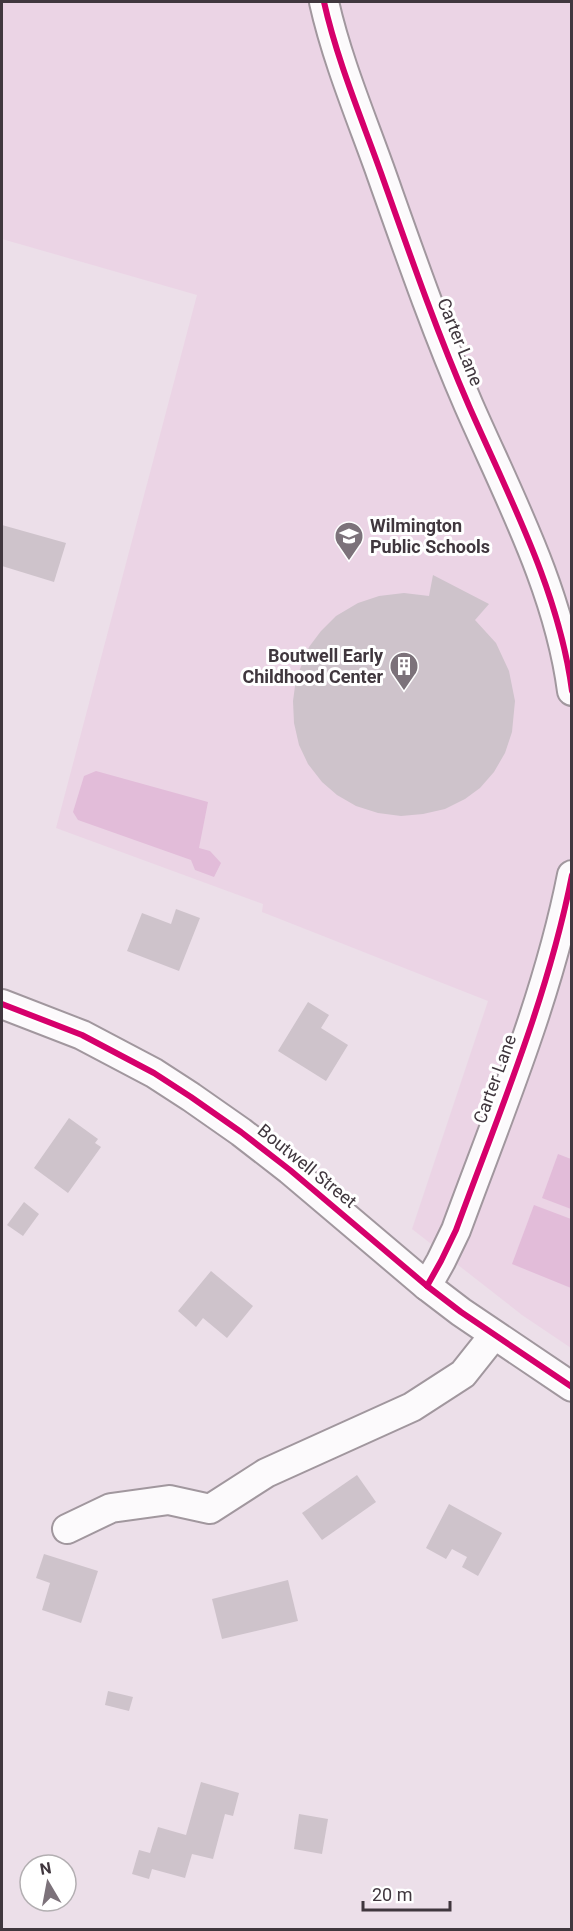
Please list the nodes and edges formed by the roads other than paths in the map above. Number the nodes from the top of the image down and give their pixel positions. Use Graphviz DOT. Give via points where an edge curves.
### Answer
graph roads {
  1 [pos="324,2"];
  2 [pos="572,691"];
  3 [pos="572,875"];
  4 [pos="2,1004"];
  5 [pos="427,1286"];
  6 [pos="494,1335"];
  7 [pos="572,1387"];
  8 [pos="67,1528"];
  1 -- 2 [label="street, Carter Lane" via="352,93 448,357 547,591"];
  3 -- 5 [label="street, Carter Lane" via="539,1003 456,1230"];
  4 -- 5 [label="street, Boutwell Street" via="82,1035 191,1097 290,1170"];
  5 -- 6 [label="street, Boutwell Street"];
  6 -- 7 [label="street, Boutwell Street"];
  6 -- 8 [label="street" via="463,1374 412,1407 266,1473 210,1509 169,1500 111,1508"];
}
